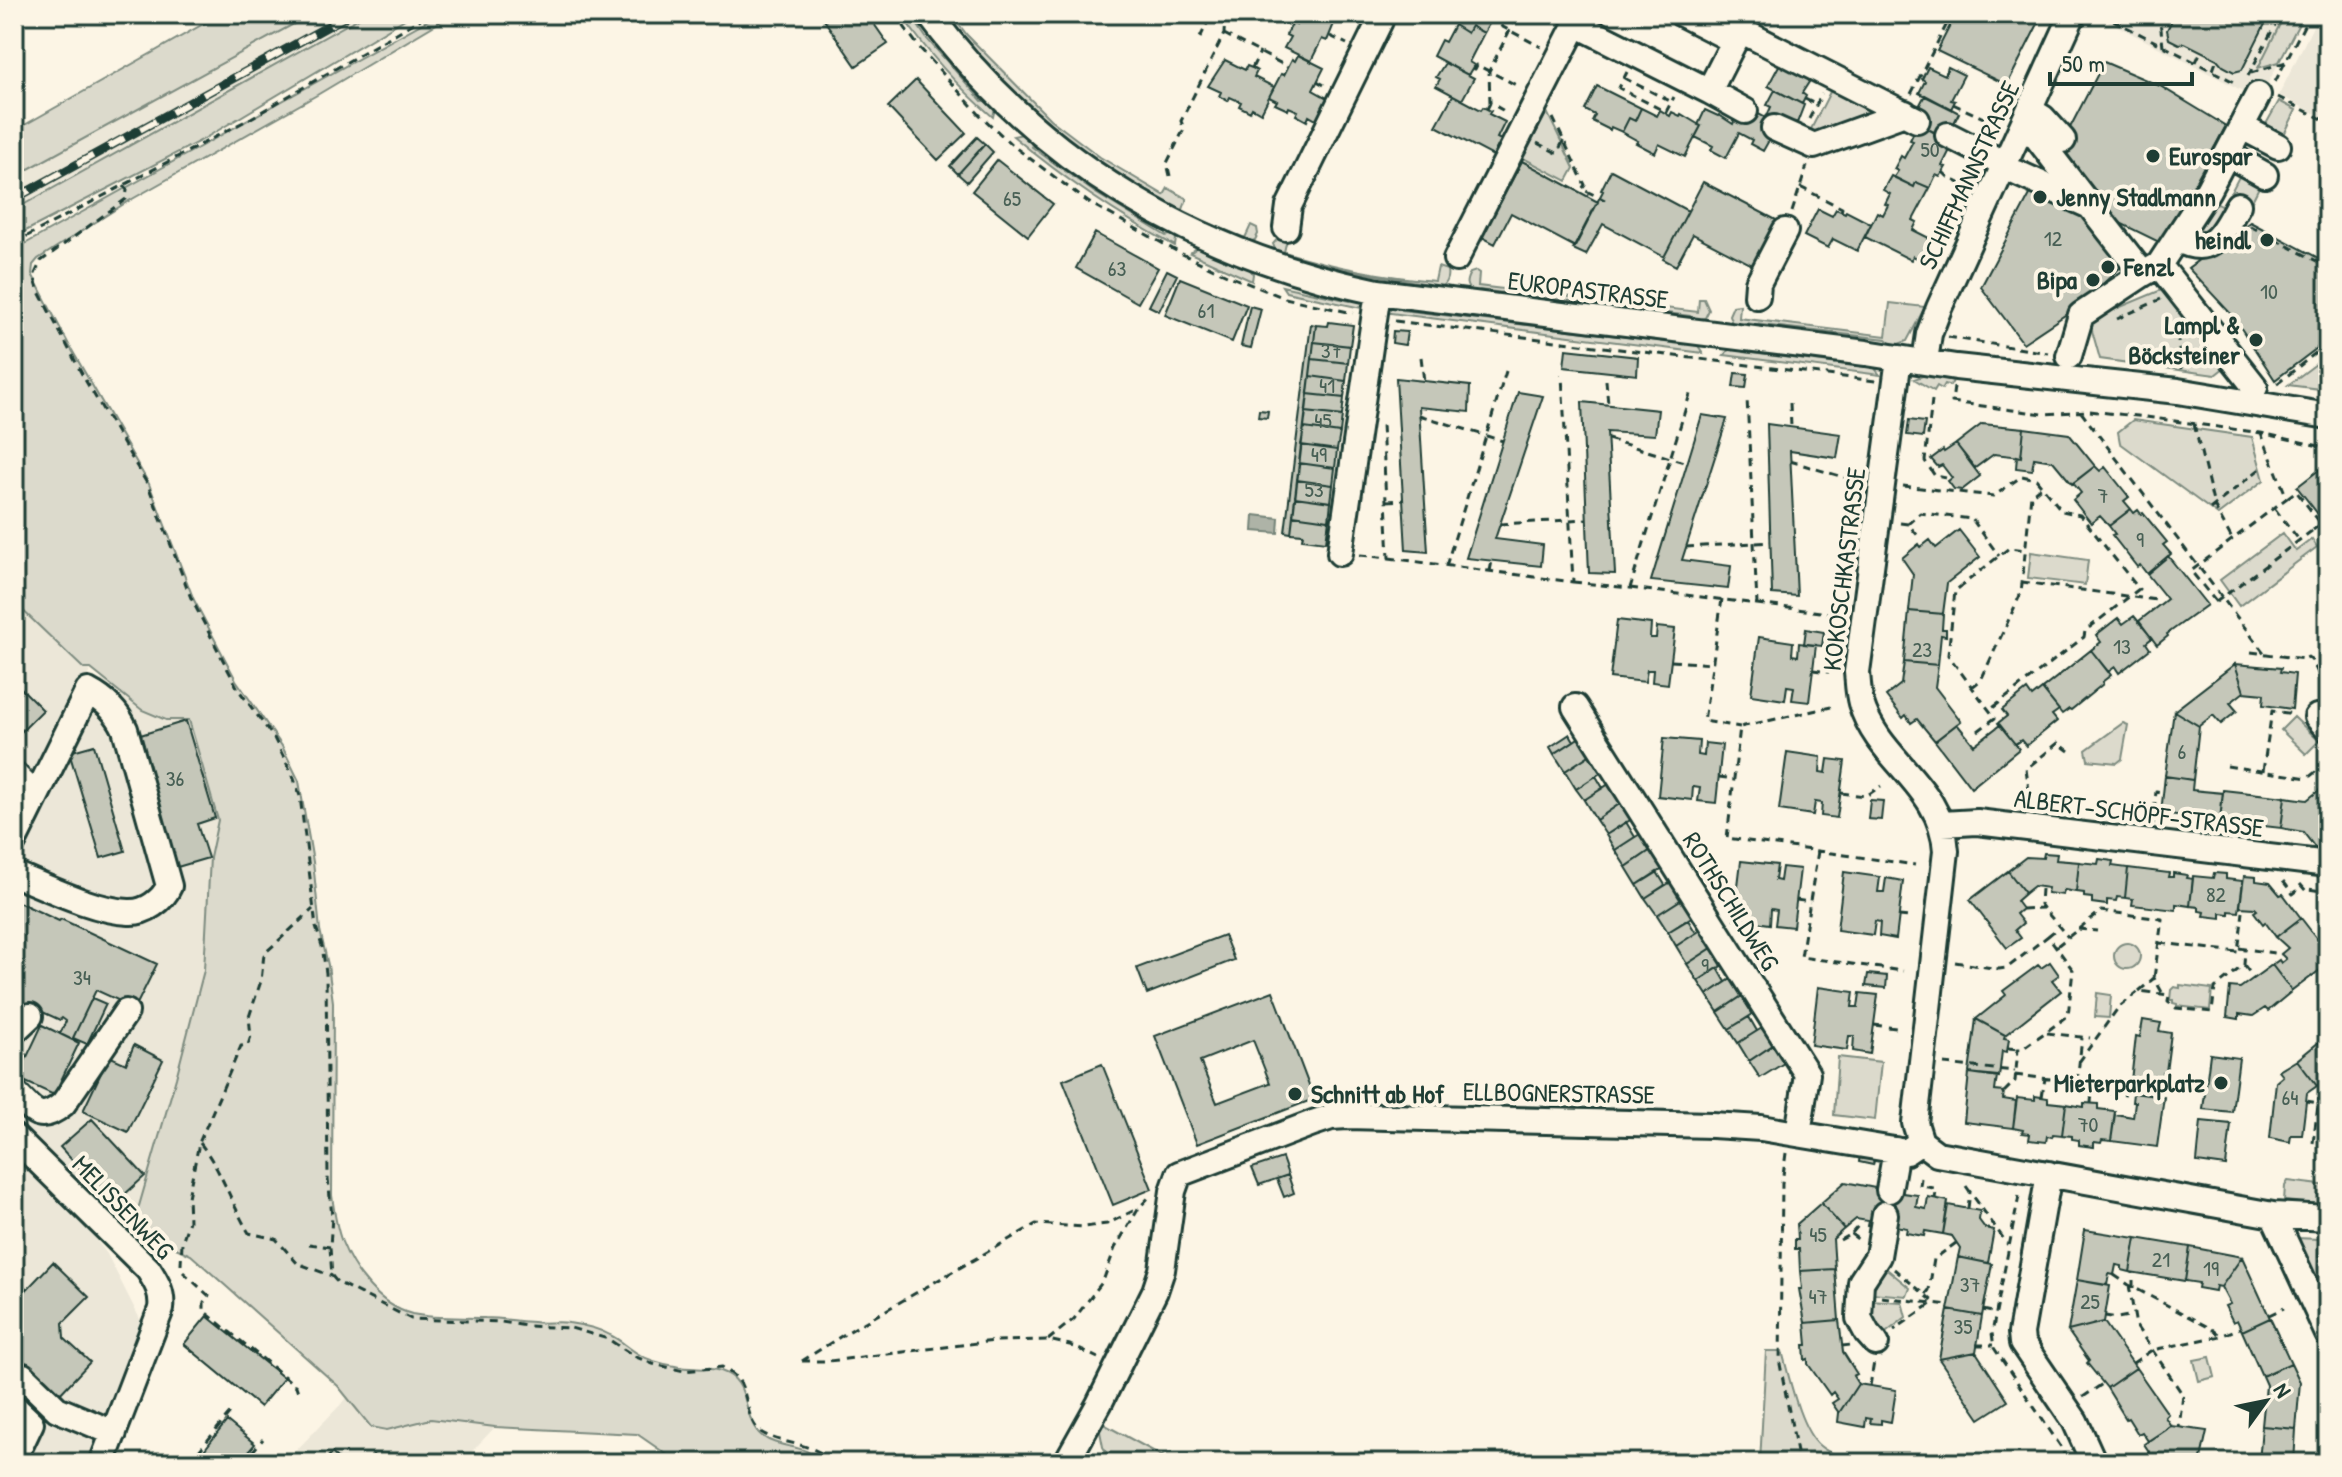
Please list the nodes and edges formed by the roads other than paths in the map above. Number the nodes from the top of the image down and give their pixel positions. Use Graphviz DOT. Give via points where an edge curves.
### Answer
graph roads {
  1 [pos="929,14"];
  2 [pos="1380,14"];
  3 [pos="1682,14"];
  4 [pos="2073,14"];
  5 [pos="1579,19"];
  6 [pos="1741,28"];
  7 [pos="2255,87"];
  8 [pos="1709,91"];
  9 [pos="2030,110"];
  10 [pos="1745,111"];
  11 [pos="2242,127"];
  12 [pos="1774,128"];
  13 [pos="1948,135"];
  14 [pos="2035,135"];
  15 [pos="2063,140"];
  16 [pos="2278,146"];
  17 [pos="2227,154"];
  18 [pos="2011,169"];
  19 [pos="2265,175"];
  20 [pos="2208,190"];
  21 [pos="2090,206"];
  22 [pos="1286,228"];
  23 [pos="1785,231"];
  24 [pos="2176,239"];
  25 [pos="1456,259"];
  26 [pos="2151,270"];
  27 [pos="1378,292"];
  28 [pos="1757,296"];
  29 [pos="2069,356"];
  30 [pos="1899,358"];
  31 [pos="1925,361"];
  32 [pos="2263,388"];
  33 [pos="2328,416"];
  34 [pos="1340,553"];
  35 [pos="1575,707"];
  36 [pos="14,774"];
  37 [pos="36,796"];
  38 [pos="1942,824"];
  39 [pos="17,825"];
  40 [pos="2328,864"];
  41 [pos="14,874"];
  42 [pos="126,1012"];
  43 [pos="14,1092"];
  44 [pos="1794,1133"];
  45 [pos="14,1137"];
  46 [pos="1921,1142"];
  47 [pos="1896,1150"];
  48 [pos="2049,1174"];
  49 [pos="2273,1215"];
  50 [pos="2325,1228"];
  51 [pos="2328,1334"];
  52 [pos="1876,1343"];
  53 [pos="23,1376"];
  54 [pos="14,1407"];
  55 [pos="114,1433"];
  56 [pos="14,1459"];
  57 [pos="102,1463"];
  58 [pos="1066,1463"];
  59 [pos="2094,1463"];
  1 -- 27 [label="street, EUROPASTRASSE" via="1015,112 1123,193 1216,241 1327,281"];
  2 -- 22 [label="street" via="1289,206"];
  3 -- 6 [label="street"];
  4 -- 9 [label="street, SCHIFFMANNSTRASSE"];
  5 -- 8 [label="street"];
  5 -- 25 [label="street"];
  6 -- 8 [label="street"];
  6 -- 12 [label="street" via="1908,115 1806,142"];
  7 -- 11 [label="street"];
  8 -- 10 [label="street"];
  9 -- 15 [label="street"];
  9 -- 18 [label="street, SCHIFFMANNSTRASSE"];
  11 -- 16 [label="street"];
  11 -- 17 [label="street"];
  13 -- 18 [label="street"];
  14 -- 21 [label="street"];
  17 -- 19 [label="street"];
  17 -- 20 [label="street"];
  18 -- 21 [label="street"];
  18 -- 31 [label="street, SCHIFFMANNSTRASSE" via="1939,308"];
  20 -- 24 [label="street"];
  20 -- 24 [label="street" via="2244,213 2207,246"];
  21 -- 26 [label="street"];
  23 -- 28 [label="street" via="1758,283"];
  24 -- 26 [label="street"];
  26 -- 29 [label="street" via="2081,315"];
  26 -- 32 [label="street"];
  27 -- 30 [label="street, EUROPASTRASSE"];
  27 -- 34 [label="street"];
  30 -- 31 [label="street, EUROPASTRASSE"];
  30 -- 38 [label="street, KOKOSCHKASTRASSE" via="1857,672 1862,704 1880,738 1934,806"];
  31 -- 33 [label="street, EUROPASTRASSE" via="2178,391"];
  35 -- 44 [label="street, ROTHSCHILDWEG" via="1807,1074"];
  36 -- 37 [label="street"];
  37 -- 39 [label="street"];
  37 -- 41 [label="street" via="88,691 110,706 125,729 169,886 160,900 128,912 82,901"];
  38 -- 40 [label="street, ALBERT-SCHÖPF-STRASSE" via="1977,822"];
  38 -- 46 [label="street, KOKOSCHKASTRASSE" via="1946,851 1915,1123"];
  42 -- 43 [label="street" via="55,1111 36,1114"];
  44 -- 47 [label="street, ELLBOGNERSTRASSE"];
  44 -- 58 [label="street, ELLBOGNERSTRASSE" via="1712,1125 1331,1117 1179,1174 1155,1291"];
  45 -- 55 [label="street, MELISSENWEG" via="158,1284 161,1309"];
  46 -- 47 [label="street, ELLBOGNERSTRASSE" via="1906,1152"];
  46 -- 48 [label="street" via="1937,1154"];
  47 -- 52 [label="street" via="1878,1256 1861,1282 1859,1318"];
  48 -- 49 [label="street"];
  48 -- 59 [label="street" via="2022,1343 2075,1421"];
  49 -- 50 [label="street"];
  49 -- 51 [label="street"];
  53 -- 55 [label="street" via="57,1409"];
  54 -- 56 [label="street" via="31,1423"];
  55 -- 57 [label="street, MELISSENWEG"];
}
